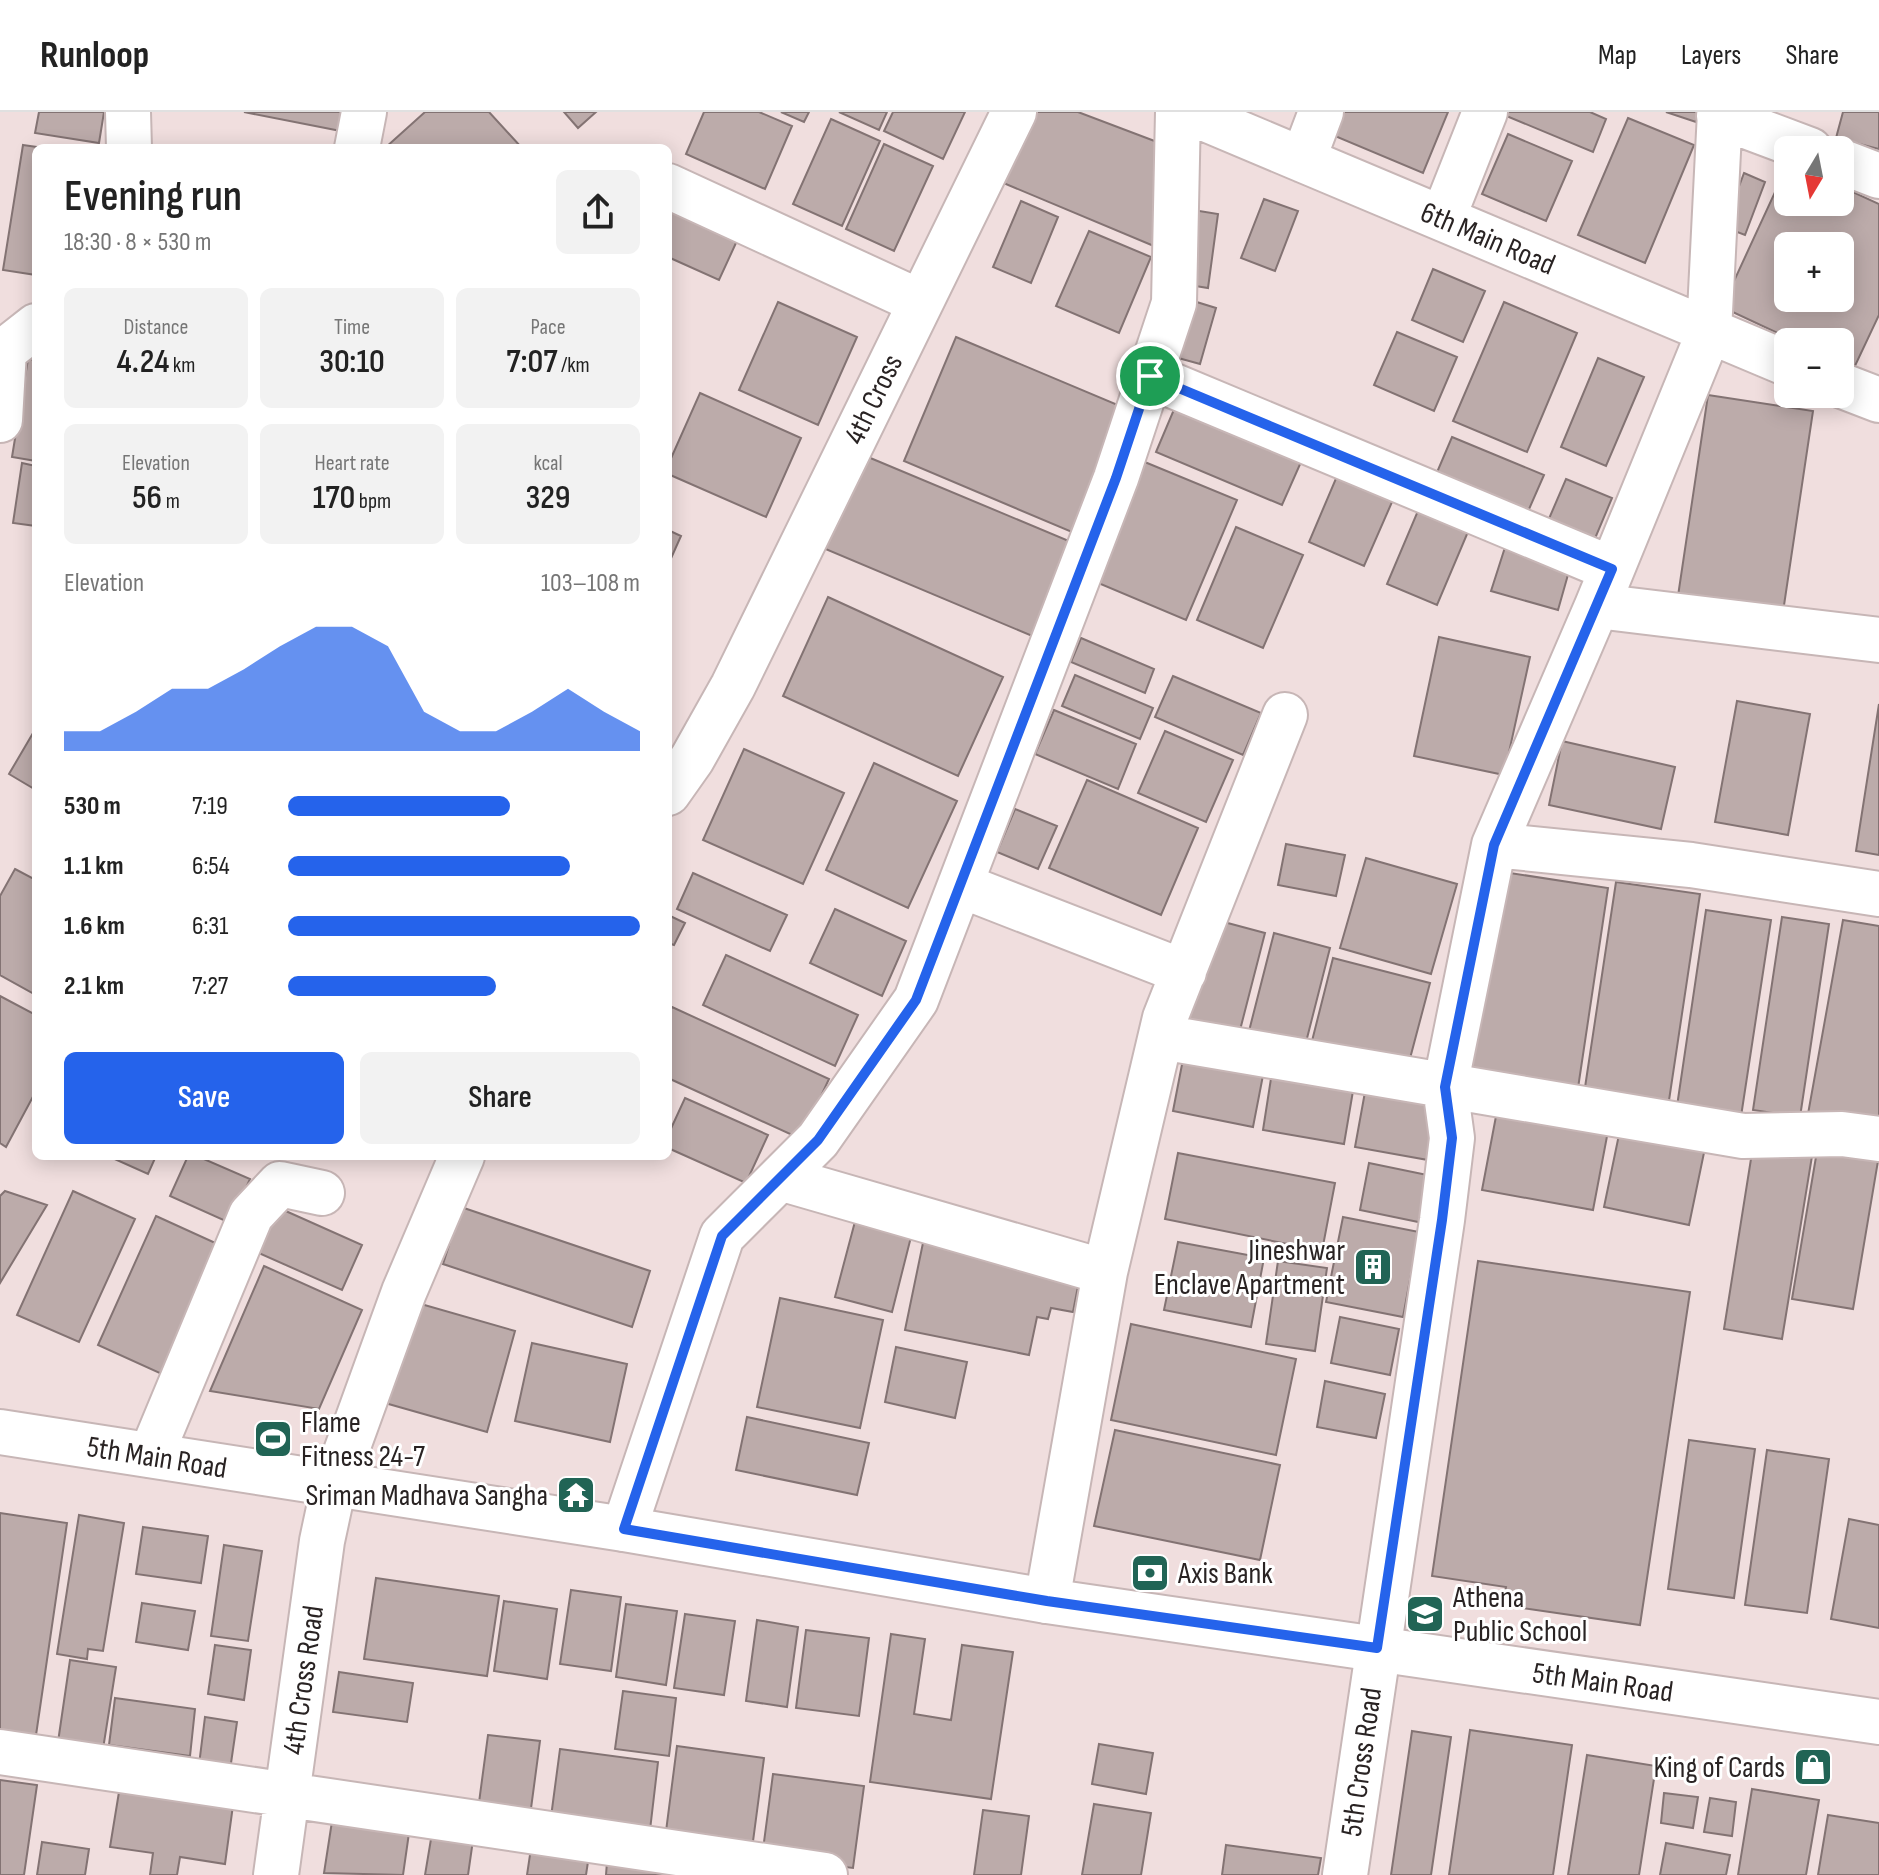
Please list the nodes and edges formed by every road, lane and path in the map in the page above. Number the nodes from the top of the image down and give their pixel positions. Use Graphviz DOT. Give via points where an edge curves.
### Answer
graph roads {
  1 [pos="128,112"];
  2 [pos="364,112"];
  3 [pos="1014,112"];
  4 [pos="1178,112"];
  5 [pos="1189,112"];
  6 [pos="1321,112"];
  7 [pos="1485,112"];
  8 [pos="1719,114"];
  9 [pos="1775,136"];
  10 [pos="129,144"];
  11 [pos="358,144"];
  12 [pos="1303,160"];
  13 [pos="1854,166"];
  14 [pos="1879,176"];
  15 [pos="672,188"];
  16 [pos="1443,218"];
  17 [pos="920,302"];
  18 [pos="1709,332"];
  19 [pos="13,343"];
  20 [pos="1774,358"];
  21 [pos="1150,376"];
  22 [pos="1854,390"];
  23 [pos="1879,400"];
  24 [pos="0,420"];
  25 [pos="1605,587"];
  26 [pos="1879,640"];
  27 [pos="1285,715"];
  28 [pos="672,787"];
  29 [pos="1494,845"];
  30 [pos="960,885"];
  31 [pos="1879,894"];
  32 [pos="1184,972"];
  33 [pos="1161,1037"];
  34 [pos="1445,1087"];
  35 [pos="1879,1139"];
  36 [pos="460,1160"];
  37 [pos="780,1178"];
  38 [pos="322,1193"];
  39 [pos="1105,1272"];
  40 [pos="0,1432"];
  41 [pos="151,1455"];
  42 [pos="334,1485"];
  43 [pos="624,1529"];
  44 [pos="1047,1601"];
  45 [pos="1377,1648"];
  46 [pos="1879,1722"];
  47 [pos="0,1752"];
  48 [pos="287,1794"];
  49 [pos="276,1875"];
  50 [pos="825,1875"];
  51 [pos="1345,1875"];
  1 -- 10 [label="street"];
  2 -- 11 [label="street"];
  3 -- 17 [label="street, 4th Cross"];
  4 -- 21 [label="street" via="1174,303"];
  5 -- 12 [label="street, 6th Main Road"];
  6 -- 12 [label="street"];
  7 -- 16 [label="street"];
  8 -- 9 [label="street"];
  8 -- 18 [label="street, 5th Cross Road"];
  12 -- 16 [label="street, 6th Main Road"];
  13 -- 14 [label="street"];
  15 -- 17 [label="street"];
  16 -- 18 [label="street, 6th Main Road"];
  17 -- 28 [label="street, 4th Cross" via="733,686"];
  18 -- 20 [label="street, 6th Main Road"];
  18 -- 25 [label="street, 5th Cross Road"];
  19 -- 24 [label="street"];
  21 -- 25 [label="street"];
  21 -- 30 [label="street"];
  22 -- 23 [label="street"];
  25 -- 26 [label="street"];
  25 -- 29 [label="street, 5th Cross Road"];
  27 -- 32 [label="street"];
  29 -- 31 [label="street" via="1691,865"];
  29 -- 34 [label="street, 5th Cross Road"];
  30 -- 32 [label="street"];
  30 -- 37 [label="street" via="916,1000 818,1140"];
  32 -- 33 [label="street"];
  33 -- 34 [label="street"];
  33 -- 39 [label="street"];
  34 -- 35 [label="street" via="1743,1136 1842,1134"];
  34 -- 45 [label="street, 5th Cross Road" via="1452,1138"];
  36 -- 42 [label="street, 4th Cross Road" via="404,1292"];
  37 -- 39 [label="street"];
  37 -- 43 [label="street" via="722,1236"];
  38 -- 41 [label="street" via="280,1184 251,1215"];
  39 -- 44 [label="street"];
  40 -- 41 [label="street, 5th Main Road"];
  41 -- 42 [label="street, 5th Main Road"];
  42 -- 43 [label="street, 5th Main Road"];
  42 -- 48 [label="street, 4th Cross Road"];
  43 -- 44 [label="street, 5th Main Road"];
  44 -- 45 [label="street, 5th Main Road"];
  45 -- 46 [label="street, 5th Main Road"];
  45 -- 51 [label="street, 5th Cross Road"];
  47 -- 48 [label="street"];
  48 -- 49 [label="street, 4th Cross Road"];
  48 -- 50 [label="street"];
}
